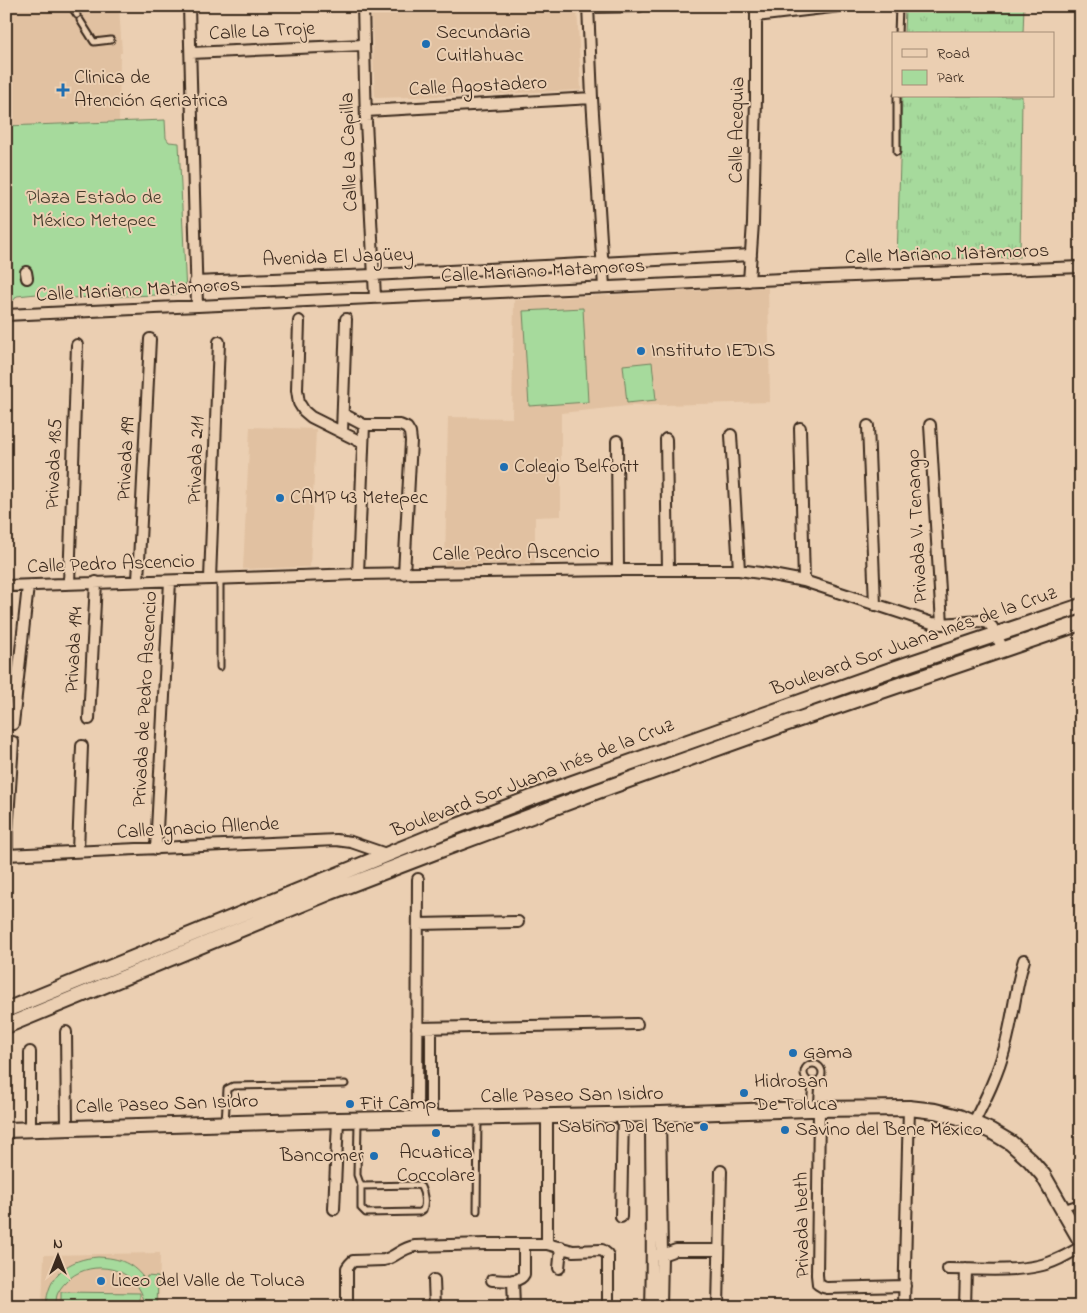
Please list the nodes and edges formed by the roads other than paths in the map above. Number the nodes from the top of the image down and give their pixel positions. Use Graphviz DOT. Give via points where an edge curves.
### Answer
graph roads {
  1 [pos="71,6"];
  2 [pos="189,6"];
  3 [pos="363,6"];
  4 [pos="640,6"];
  5 [pos="840,6"];
  6 [pos="899,6"];
  7 [pos="588,7"];
  8 [pos="756,11"];
  9 [pos="898,32"];
  10 [pos="111,40"];
  11 [pos="364,45"];
  12 [pos="191,53"];
  13 [pos="592,98"];
  14 [pos="897,98"];
  15 [pos="366,111"];
  16 [pos="897,152"];
  17 [pos="751,255"];
  18 [pos="602,263"];
  19 [pos="1081,268"];
  20 [pos="373,275"];
  21 [pos="749,280"];
  22 [pos="195,282"];
  23 [pos="604,287"];
  24 [pos="375,297"];
  25 [pos="197,306"];
  26 [pos="6,315"];
  27 [pos="346,319"];
  28 [pos="298,321"];
  29 [pos="150,339"];
  30 [pos="219,342"];
  31 [pos="77,345"];
  32 [pos="343,414"];
  33 [pos="364,425"];
  34 [pos="930,425"];
  35 [pos="868,426"];
  36 [pos="800,428"];
  37 [pos="342,432"];
  38 [pos="731,435"];
  39 [pos="666,439"];
  40 [pos="617,441"];
  41 [pos="363,443"];
  42 [pos="618,570"];
  43 [pos="668,570"];
  44 [pos="738,570"];
  45 [pos="358,574"];
  46 [pos="404,574"];
  47 [pos="215,579"];
  48 [pos="138,581"];
  49 [pos="170,581"];
  50 [pos="804,581"];
  51 [pos="96,582"];
  52 [pos="69,584"];
  53 [pos="6,586"];
  54 [pos="28,586"];
  55 [pos="875,605"];
  56 [pos="1081,606"];
  57 [pos="1081,623"];
  58 [pos="942,624"];
  59 [pos="996,633"];
  60 [pos="1003,648"];
  61 [pos="220,667"];
  62 [pos="89,719"];
  63 [pos="14,724"];
  64 [pos="13,742"];
  65 [pos="82,746"];
  66 [pos="156,848"];
  67 [pos="78,851"];
  68 [pos="7,855"];
  69 [pos="389,855"];
  70 [pos="418,879"];
  71 [pos="518,922"];
  72 [pos="418,924"];
  73 [pos="1024,960"];
  74 [pos="6,1010"];
  75 [pos="637,1024"];
  76 [pos="6,1026"];
  77 [pos="417,1028"];
  78 [pos="431,1029"];
  79 [pos="66,1032"];
  80 [pos="30,1052"];
  81 [pos="812,1082"];
  82 [pos="345,1084"];
  83 [pos="909,1108"];
  84 [pos="814,1109"];
  85 [pos="656,1114"];
  86 [pos="622,1115"];
  87 [pos="547,1116"];
  88 [pos="478,1118"];
  89 [pos="424,1119"];
  90 [pos="338,1120"];
  91 [pos="358,1120"];
  92 [pos="974,1122"];
  93 [pos="225,1123"];
  94 [pos="67,1128"];
  95 [pos="30,1129"];
  96 [pos="6,1130"];
  97 [pos="721,1171"];
  98 [pos="361,1186"];
  99 [pos="1081,1202"];
  100 [pos="1063,1208"];
  101 [pos="334,1209"];
  102 [pos="477,1211"];
  103 [pos="621,1217"];
  104 [pos="1081,1241"];
  105 [pos="524,1244"];
  106 [pos="547,1244"];
  107 [pos="561,1247"];
  108 [pos="1081,1247"];
  109 [pos="719,1250"];
  110 [pos="657,1255"];
  111 [pos="559,1268"];
  112 [pos="948,1269"];
  113 [pos="966,1269"];
  114 [pos="434,1280"];
  115 [pos="492,1280"];
  116 [pos="513,1280"];
  117 [pos="905,1286"];
  118 [pos="347,1307"];
  119 [pos="435,1307"];
  120 [pos="514,1307"];
  121 [pos="608,1307"];
  122 [pos="651,1307"];
  123 [pos="661,1307"];
  124 [pos="718,1307"];
  125 [pos="904,1307"];
  126 [pos="965,1307"];
  1 -- 10 [label="lane" via="94,42"];
  2 -- 12 [label="street"];
  3 -- 11 [label="street, Calle La Capilla"];
  4 -- 7 [label="street"];
  5 -- 8 [label="street"];
  6 -- 9 [label="lane"];
  7 -- 13 [label="street"];
  8 -- 17 [label="street, Calle Acequia"];
  11 -- 12 [label="street, Calle La Troje"];
  11 -- 15 [label="street, Calle La Capilla"];
  12 -- 22 [label="street"];
  13 -- 15 [label="street, Calle Agostadero"];
  13 -- 18 [label="street"];
  14 -- 16 [label="lane"];
  15 -- 20 [label="street, Calle La Capilla"];
  17 -- 18 [label="street, Avenida El Jagüey"];
  17 -- 21 [label="street, Calle Acequia"];
  18 -- 20 [label="street, Avenida El Jagüey"];
  18 -- 23 [label="street"];
  19 -- 21 [label="street, Calle Mariano Matamoros"];
  20 -- 22 [label="street, Avenida El Jagüey"];
  20 -- 24 [label="street, Calle La Capilla"];
  21 -- 23 [label="street, Calle Mariano Matamoros"];
  22 -- 25 [label="street"];
  23 -- 24 [label="street, Calle Mariano Matamoros"];
  24 -- 25 [label="street, Calle Mariano Matamoros"];
  25 -- 26 [label="street, Calle Mariano Matamoros"];
  27 -- 32 [label="street"];
  28 -- 37 [label="street" via="299,403 311,417"];
  29 -- 48 [label="street, Privada 199"];
  30 -- 47 [label="street, Privada 211"];
  31 -- 52 [label="street, Privada 185"];
  32 -- 33 [label="street"];
  32 -- 37 [label="street"];
  33 -- 41 [label="street"];
  33 -- 46 [label="street" via="400,425 410,433"];
  34 -- 58 [label="street, Privada V. Tenango"];
  35 -- 55 [label="street"];
  36 -- 50 [label="street"];
  37 -- 41 [label="street"];
  38 -- 44 [label="street"];
  39 -- 43 [label="street"];
  40 -- 42 [label="street"];
  41 -- 45 [label="street"];
  42 -- 43 [label="street, Calle Pedro Ascencio"];
  42 -- 46 [label="street, Calle Pedro Ascencio"];
  43 -- 44 [label="street, Calle Pedro Ascencio"];
  44 -- 50 [label="street, Calle Pedro Ascencio"];
  45 -- 46 [label="street, Calle Pedro Ascencio"];
  45 -- 47 [label="street, Calle Pedro Ascencio"];
  47 -- 49 [label="street, Calle Pedro Ascencio"];
  47 -- 61 [label="lane"];
  48 -- 49 [label="street, Calle Pedro Ascencio"];
  48 -- 51 [label="street, Calle Pedro Ascencio"];
  49 -- 66 [label="street, Privada de Pedro Ascencio"];
  50 -- 55 [label="street, Calle Pedro Ascencio"];
  51 -- 52 [label="street, Calle Pedro Ascencio"];
  51 -- 62 [label="street, Privada 194"];
  52 -- 54 [label="street, Calle Pedro Ascencio"];
  53 -- 54 [label="street, Calle Pedro Ascencio"];
  54 -- 63 [label="street"];
  55 -- 58 [label="street, Calle Pedro Ascencio"];
  56 -- 59 [label="main road, Boulevard Sor Juana Inés de la Cruz"];
  57 -- 60 [label="main road, Boulevard Sor Juana Inés de la Cruz"];
  58 -- 59 [label="street, Calle Pedro Ascencio" via="984,622"];
  59 -- 60 [label="street"];
  59 -- 69 [label="main road, Boulevard Sor Juana Inés de la Cruz" via="547,792"];
  60 -- 76 [label="main road, Boulevard Sor Juana Inés de la Cruz" via="739,740 435,852"];
  64 -- 68 [label="street"];
  65 -- 67 [label="street"];
  66 -- 67 [label="street, Calle Ignacio Allende"];
  66 -- 69 [label="street, Calle Ignacio Allende" via="336,840"];
  67 -- 68 [label="street, Calle Ignacio Allende"];
  69 -- 74 [label="main road, Boulevard Sor Juana Inés de la Cruz"];
  70 -- 72 [label="street"];
  71 -- 72 [label="street"];
  72 -- 77 [label="street"];
  73 -- 92 [label="street" via="1000,1066"];
  75 -- 78 [label="street"];
  77 -- 78 [label="street"];
  77 -- 89 [label="street"];
  78 -- 89 [label="street"];
  79 -- 94 [label="street"];
  80 -- 95 [label="street"];
  81 -- 84 [label="lane"];
  82 -- 93 [label="lane" via="233,1086 227,1090"];
  83 -- 84 [label="main road, Calle Paseo San Isidro"];
  83 -- 92 [label="main road, Calle Paseo San Isidro" via="959,1116"];
  83 -- 117 [label="street"];
  84 -- 85 [label="main road, Calle Paseo San Isidro"];
  84 -- 117 [label="street, Privada Ibeth" via="818,1284 827,1288"];
  85 -- 86 [label="main road, Calle Paseo San Isidro"];
  85 -- 110 [label="street"];
  86 -- 87 [label="main road, Calle Paseo San Isidro"];
  86 -- 103 [label="street"];
  87 -- 88 [label="main road, Calle Paseo San Isidro"];
  87 -- 106 [label="street"];
  88 -- 89 [label="main road, Calle Paseo San Isidro"];
  88 -- 102 [label="lane"];
  89 -- 91 [label="main road, Calle Paseo San Isidro"];
  90 -- 91 [label="main road, Calle Paseo San Isidro"];
  90 -- 93 [label="main road, Calle Paseo San Isidro"];
  90 -- 101 [label="street"];
  91 -- 98 [label="lane" via="357,1175"];
  92 -- 100 [label="main road, Calle Paseo San Isidro" via="1011,1143 1030,1160"];
  93 -- 94 [label="main road, Calle Paseo San Isidro"];
  94 -- 95 [label="main road, Calle Paseo San Isidro"];
  95 -- 96 [label="main road, Calle Paseo San Isidro"];
  97 -- 109 [label="street"];
  98 -- 98 [label="lane" via="418,1185 423,1191 425,1207 420,1212 366,1213 361,1208"];
  99 -- 100 [label="lane"];
  100 -- 104 [label="main road, Calle Paseo San Isidro"];
  105 -- 106 [label="street"];
  105 -- 116 [label="street" via="524,1274 519,1280"];
  105 -- 118 [label="street" via="415,1246 404,1248 389,1259 352,1261 347,1268"];
  106 -- 107 [label="street"];
  107 -- 111 [label="street"];
  107 -- 121 [label="street" via="573,1251 602,1250 608,1254"];
  108 -- 113 [label="street" via="1038,1266"];
  109 -- 110 [label="street" via="676,1250"];
  109 -- 124 [label="street"];
  110 -- 122 [label="street"];
  110 -- 123 [label="street"];
  112 -- 113 [label="street"];
  113 -- 126 [label="street"];
  114 -- 119 [label="street"];
  115 -- 116 [label="street"];
  116 -- 120 [label="street"];
  117 -- 125 [label="street"];
}
